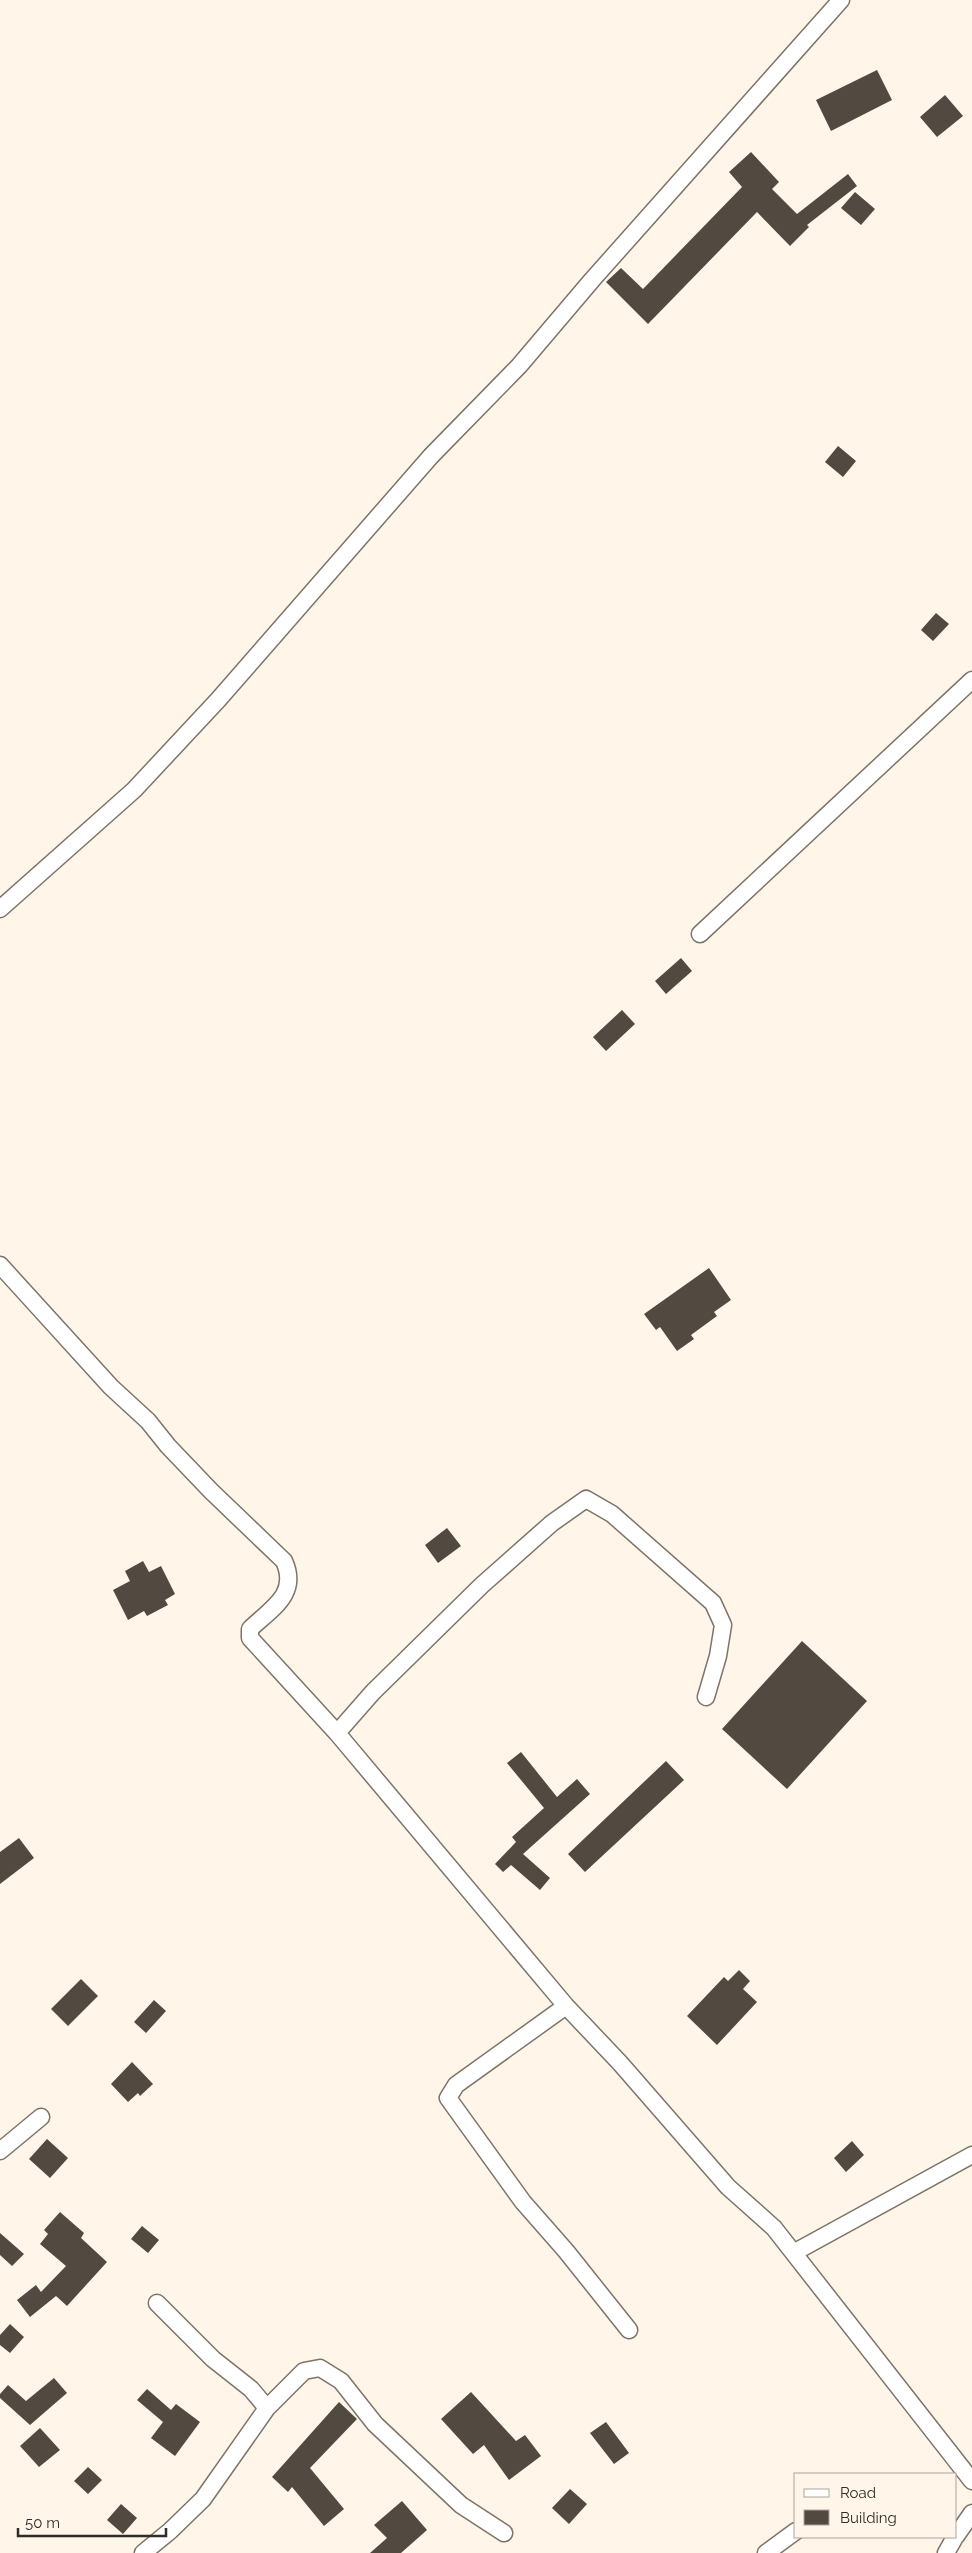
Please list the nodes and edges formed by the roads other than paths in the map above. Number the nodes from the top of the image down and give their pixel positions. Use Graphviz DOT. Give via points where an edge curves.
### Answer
graph roads {
  1 [pos="841,0"];
  2 [pos="972,680"];
  3 [pos="0,909"];
  4 [pos="700,934"];
  5 [pos="0,1265"];
  6 [pos="706,1697"];
  7 [pos="337,1733"];
  8 [pos="566,2006"];
  9 [pos="40,2117"];
  10 [pos="0,2151"];
  11 [pos="972,2155"];
  12 [pos="794,2252"];
  13 [pos="157,2303"];
  14 [pos="629,2330"];
  15 [pos="267,2408"];
  16 [pos="965,2478"];
  17 [pos="972,2513"];
  18 [pos="794,2532"];
  19 [pos="504,2533"];
  20 [pos="957,2535"];
  21 [pos="955,2538"];
  22 [pos="144,2553"];
  23 [pos="766,2553"];
  24 [pos="946,2553"];
  1 -- 3 [label="street" via="598,272 519,366 431,456 173,748 134,790"];
  2 -- 4 [label="street"];
  5 -- 7 [label="street" via="111,1387 284,1561 290,1574 290,1586 250,1629 250,1638"];
  6 -- 7 [label="street" via="723,1625 713,1603 612,1514 586,1499 552,1523 482,1584 372,1692"];
  7 -- 8 [label="street"];
  8 -- 12 [label="street" via="728,2187 774,2228"];
  8 -- 14 [label="street" via="456,2085 448,2098 523,2202"];
  9 -- 10 [label="street"];
  11 -- 12 [label="street"];
  12 -- 16 [label="street"];
  13 -- 15 [label="street" via="213,2358 251,2388"];
  15 -- 19 [label="street" via="304,2371 320,2368 341,2381 375,2424 461,2505"];
  15 -- 22 [label="street" via="203,2499"];
  17 -- 20 [label="street"];
  18 -- 23 [label="street"];
  21 -- 24 [label="street"];
}
